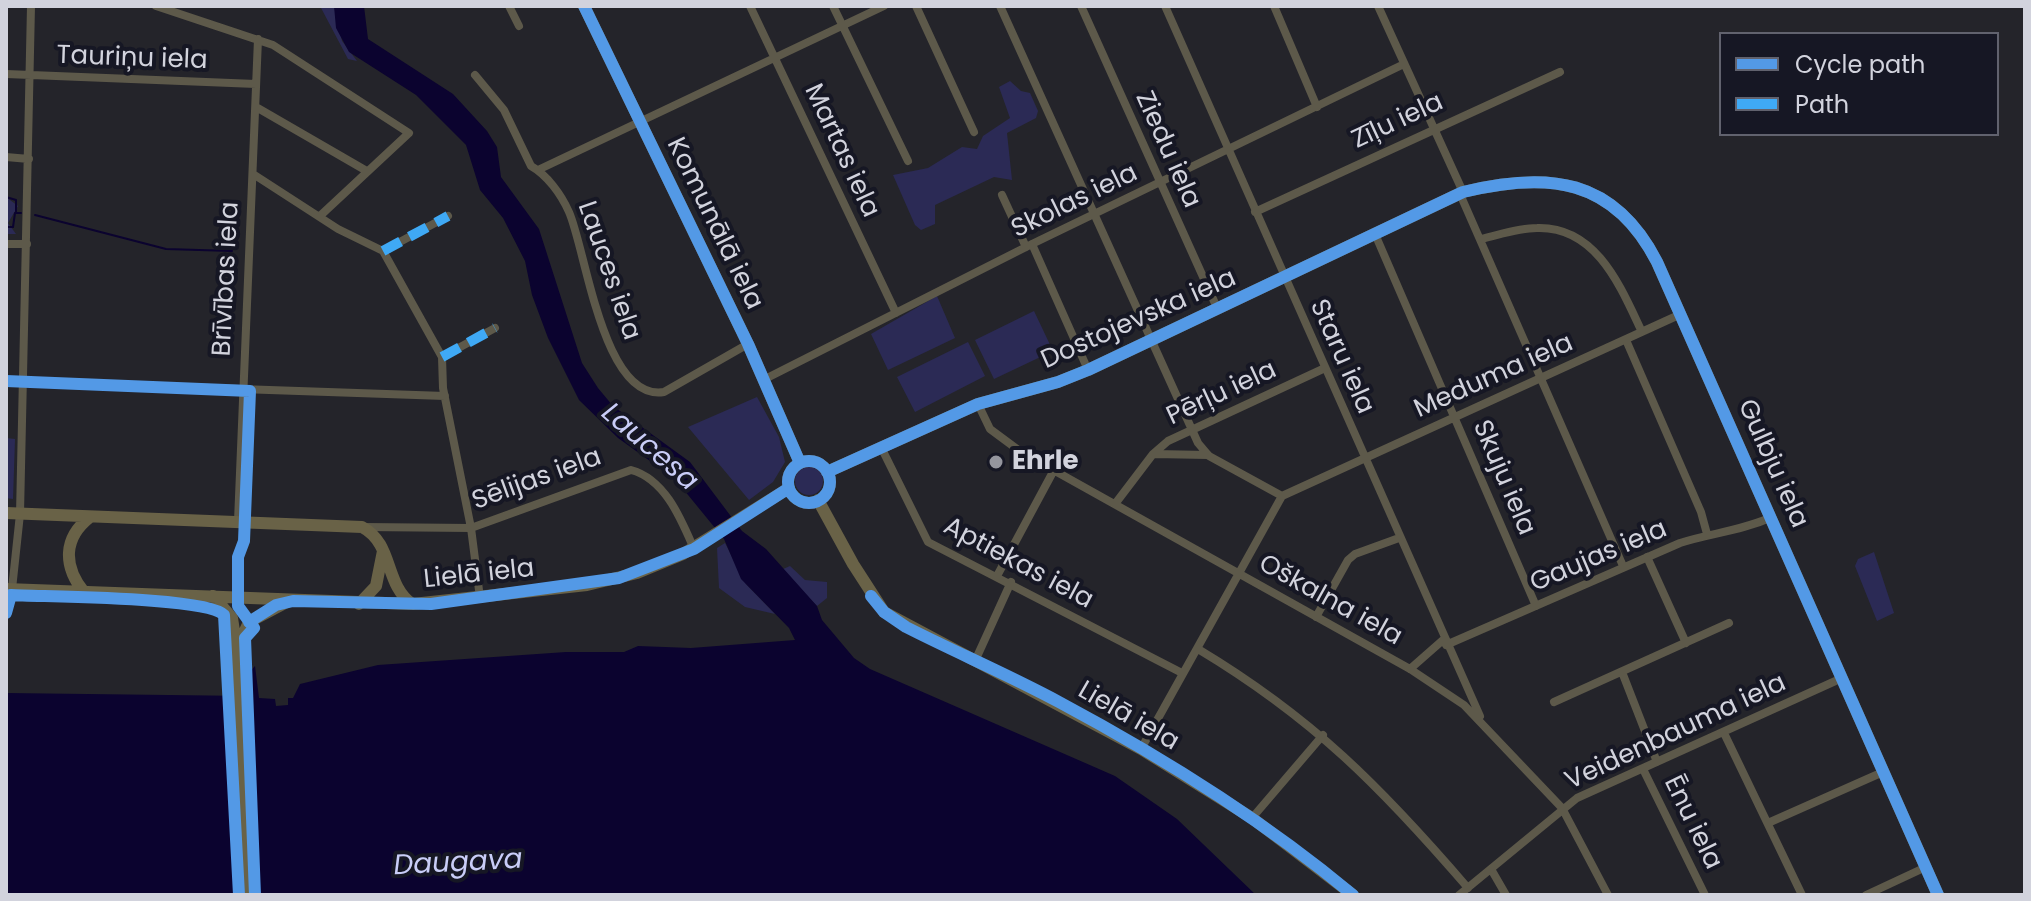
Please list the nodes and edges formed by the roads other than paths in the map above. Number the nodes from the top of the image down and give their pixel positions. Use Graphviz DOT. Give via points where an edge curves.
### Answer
graph roads {
  1 [pos="31,6"];
  2 [pos="156,6"];
  3 [pos="509,6"];
  4 [pos="584,6"];
  5 [pos="750,6"];
  6 [pos="833,6"];
  7 [pos="884,6"];
  8 [pos="916,6"];
  9 [pos="1000,6"];
  10 [pos="1081,6"];
  11 [pos="1165,6"];
  12 [pos="1274,6"];
  13 [pos="1378,6"];
  14 [pos="519,26"];
  15 [pos="843,27"];
  16 [pos="258,39"];
  17 [pos="776,59"];
  18 [pos="1404,64"];
  19 [pos="1560,72"];
  20 [pos="6,74"];
  21 [pos="30,75"];
  22 [pos="475,75"];
  23 [pos="256,84"];
  24 [pos="256,107"];
  25 [pos="1317,107"];
  26 [pos="641,123"];
  27 [pos="1432,128"];
  28 [pos="974,132"];
  29 [pos="1228,152"];
  30 [pos="6,157"];
  31 [pos="29,159"];
  32 [pos="908,161"];
  33 [pos="540,169"];
  34 [pos="365,170"];
  35 [pos="253,174"];
  36 [pos="1160,184"];
  37 [pos="1462,193"];
  38 [pos="1002,195"];
  39 [pos="1255,212"];
  40 [pos="321,215"];
  41 [pos="1094,215"];
  42 [pos="448,216"];
  43 [pos="1375,234"];
  44 [pos="1481,239"];
  45 [pos="6,244"];
  46 [pos="27,244"];
  47 [pos="1029,246"];
  48 [pos="383,251"];
  49 [pos="1284,279"];
  50 [pos="1218,310"];
  51 [pos="896,313"];
  52 [pos="1681,314"];
  53 [pos="495,328"];
  54 [pos="1642,332"];
  55 [pos="1626,340"];
  56 [pos="1153,341"];
  57 [pos="748,344"];
  58 [pos="442,357"];
  59 [pos="1325,368"];
  60 [pos="1088,370"];
  61 [pos="1541,377"];
  62 [pos="765,379"];
  63 [pos="6,381"];
  64 [pos="20,382"];
  65 [pos="242,390"];
  66 [pos="445,396"];
  67 [pos="978,404"];
  68 [pos="1454,416"];
  69 [pos="1191,429"];
  70 [pos="881,447"];
  71 [pos="1153,454"];
  72 [pos="1209,456"];
  73 [pos="1365,460"];
  74 [pos="800,463"];
  75 [pos="1054,470"];
  76 [pos="827,472"];
  77 [pos="789,488"];
  78 [pos="1282,496"];
  79 [pos="818,500"];
  80 [pos="1115,504"];
  81 [pos="13,513"];
  82 [pos="90,517"];
  83 [pos="1772,517"];
  84 [pos="238,521"];
  85 [pos="362,527"];
  86 [pos="471,528"];
  87 [pos="1707,534"];
  88 [pos="1399,538"];
  89 [pos="694,549"];
  90 [pos="383,550"];
  91 [pos="1647,557"];
  92 [pos="1623,566"];
  93 [pos="1240,574"];
  94 [pos="997,576"];
  95 [pos="1011,582"];
  96 [pos="9,589"];
  97 [pos="84,592"];
  98 [pos="213,596"];
  99 [pos="480,598"];
  100 [pos="293,601"];
  101 [pos="359,604"];
  102 [pos="413,604"];
  103 [pos="1536,606"];
  104 [pos="6,613"];
  105 [pos="1316,617"];
  106 [pos="1729,623"];
  107 [pos="1445,642"];
  108 [pos="1686,643"];
  109 [pos="1198,649"];
  110 [pos="237,651"];
  111 [pos="975,661"];
  112 [pos="1410,669"];
  113 [pos="1622,672"];
  114 [pos="1182,673"];
  115 [pos="1842,678"];
  116 [pos="1554,702"];
  117 [pos="1484,724"];
  118 [pos="1724,733"];
  119 [pos="1323,735"];
  120 [pos="1141,749"];
  121 [pos="1657,762"];
  122 [pos="1643,769"];
  123 [pos="1883,772"];
  124 [pos="1562,808"];
  125 [pos="1252,818"];
  126 [pos="1768,823"];
  127 [pos="1926,867"];
  128 [pos="1491,869"];
  129 [pos="1468,888"];
  130 [pos="247,895"];
  131 [pos="1353,895"];
  132 [pos="1459,895"];
  133 [pos="1506,895"];
  134 [pos="1608,895"];
  135 [pos="1705,895"];
  136 [pos="1802,895"];
  137 [pos="1866,895"];
  138 [pos="1938,895"];
  1 -- 21 [label="street"];
  2 -- 16 [label="street"];
  3 -- 14 [label="street"];
  4 -- 26 [label="street, Komunālā iela"];
  5 -- 17 [label="street, Martas iela"];
  6 -- 15 [label="street"];
  7 -- 15 [label="street"];
  8 -- 28 [label="street"];
  9 -- 41 [label="street"];
  10 -- 36 [label="street, Ziedu iela"];
  11 -- 29 [label="street, Staru iela"];
  12 -- 25 [label="street"];
  13 -- 18 [label="street"];
  15 -- 17 [label="street"];
  15 -- 32 [label="street"];
  16 -- 23 [label="street, Brīvības iela"];
  16 -- 34 [label="street" via="409,133"];
  17 -- 26 [label="street"];
  17 -- 51 [label="street, Martas iela"];
  18 -- 25 [label="street, Skolas iela"];
  18 -- 27 [label="street"];
  19 -- 27 [label="street, Zīļu iela"];
  20 -- 21 [label="street, Tauriņu iela"];
  21 -- 23 [label="street, Tauriņu iela"];
  21 -- 31 [label="street"];
  22 -- 33 [label="street, Lauces iela" via="504,110 531,166"];
  23 -- 24 [label="street, Brīvības iela"];
  24 -- 34 [label="street"];
  24 -- 35 [label="street, Brīvības iela"];
  25 -- 29 [label="street, Skolas iela"];
  26 -- 33 [label="street"];
  26 -- 57 [label="street, Komunālā iela"];
  27 -- 37 [label="street"];
  27 -- 39 [label="street, Zīļu iela"];
  29 -- 36 [label="street, Skolas iela"];
  29 -- 39 [label="street, Staru iela"];
  30 -- 31 [label="street"];
  31 -- 46 [label="street"];
  33 -- 57 [label="street, Lauces iela" via="571,215 608,344 639,385 659,393"];
  34 -- 40 [label="street"];
  35 -- 40 [label="street"];
  35 -- 65 [label="street, Brīvības iela"];
  36 -- 41 [label="street, Skolas iela"];
  36 -- 50 [label="street, Ziedu iela"];
  37 -- 43 [label="main road, Dostojevska iela"];
  37 -- 44 [label="street"];
  37 -- 52 [label="main road, Gulbju iela" via="1532,180 1588,190 1635,225"];
  38 -- 47 [label="street"];
  39 -- 49 [label="street, Staru iela"];
  40 -- 48 [label="street"];
  41 -- 47 [label="street, Skolas iela"];
  41 -- 56 [label="street"];
  42 -- 48 [label="street"];
  43 -- 49 [label="main road, Dostojevska iela"];
  43 -- 68 [label="street, Skuju iela"];
  44 -- 54 [label="street" via="1540,227 1583,243 1614,272"];
  44 -- 61 [label="street"];
  45 -- 46 [label="street"];
  46 -- 64 [label="street"];
  47 -- 51 [label="street, Skolas iela"];
  47 -- 60 [label="street"];
  48 -- 58 [label="street"];
  49 -- 50 [label="main road, Dostojevska iela"];
  49 -- 59 [label="street, Staru iela"];
  50 -- 56 [label="main road, Dostojevska iela"];
  51 -- 62 [label="street, Skolas iela"];
  52 -- 54 [label="street, Meduma iela"];
  52 -- 83 [label="main road, Gulbju iela"];
  53 -- 58 [label="street"];
  54 -- 55 [label="street, Meduma iela"];
  55 -- 61 [label="street, Meduma iela"];
  55 -- 87 [label="street"];
  56 -- 60 [label="main road, Dostojevska iela"];
  56 -- 69 [label="street"];
  57 -- 62 [label="street, Komunālā iela"];
  58 -- 66 [label="street"];
  59 -- 69 [label="street, Pērļu iela"];
  59 -- 73 [label="street, Staru iela"];
  60 -- 67 [label="main road, Dostojevska iela"];
  61 -- 68 [label="street, Meduma iela"];
  61 -- 92 [label="street"];
  62 -- 74 [label="street, Komunālā iela"];
  63 -- 64 [label="street"];
  64 -- 65 [label="street"];
  64 -- 81 [label="street"];
  65 -- 66 [label="street"];
  65 -- 84 [label="street, Brīvības iela"];
  66 -- 86 [label="street"];
  67 -- 70 [label="main road, Dostojevska iela"];
  67 -- 75 [label="street, Oškalna iela" via="990,429"];
  68 -- 73 [label="street, Meduma iela"];
  68 -- 103 [label="street, Skuju iela"];
  69 -- 71 [label="street, Pērļu iela"];
  69 -- 72 [label="street"];
  70 -- 76 [label="main road, Dostojevska iela"];
  70 -- 94 [label="street, Aptiekas iela" via="928,542"];
  71 -- 72 [label="street"];
  71 -- 80 [label="street, Pērļu iela"];
  72 -- 78 [label="street"];
  73 -- 78 [label="street, Meduma iela"];
  73 -- 88 [label="street, Staru iela"];
  74 -- 76 [label="main road" via="813,461"];
  74 -- 77 [label="main road" via="789,476"];
  75 -- 80 [label="street, Oškalna iela"];
  75 -- 94 [label="street"];
  76 -- 79 [label="main road" via="830,485"];
  77 -- 79 [label="main road" via="797,499"];
  77 -- 89 [label="main road, Lielā iela"];
  78 -- 93 [label="street"];
  79 -- 111 [label="main road, Lielā iela" via="884,612"];
  80 -- 93 [label="street, Oškalna iela"];
  81 -- 82 [label="main road, Sēlijas iela"];
  81 -- 96 [label="street"];
  82 -- 84 [label="main road, Sēlijas iela"];
  82 -- 97 [label="main road" via="75,528 67,551 72,577"];
  83 -- 87 [label="street, Gaujas iela" via="1728,533"];
  83 -- 115 [label="main road, Gulbju iela"];
  84 -- 85 [label="main road, Sēlijas iela"];
  85 -- 86 [label="street, Sēlijas iela"];
  85 -- 90 [label="main road" via="374,533"];
  86 -- 89 [label="street, Sēlijas iela" via="631,470 646,476 669,501"];
  86 -- 99 [label="street"];
  87 -- 91 [label="street, Gaujas iela"];
  88 -- 105 [label="street" via="1355,554"];
  88 -- 107 [label="street, Staru iela"];
  89 -- 99 [label="main road, Lielā iela" via="619,578"];
  90 -- 101 [label="main road" via="376,586"];
  90 -- 102 [label="main road" via="399,594"];
  91 -- 92 [label="street, Gaujas iela"];
  91 -- 108 [label="street"];
  92 -- 103 [label="street, Gaujas iela"];
  93 -- 105 [label="street, Oškalna iela"];
  93 -- 109 [label="street"];
  94 -- 95 [label="street, Aptiekas iela"];
  95 -- 111 [label="street"];
  95 -- 114 [label="street, Aptiekas iela"];
  96 -- 97 [label="main road, Lielā iela"];
  96 -- 104 [label="street"];
  97 -- 98 [label="main road, Lielā iela"];
  98 -- 100 [label="main road, Lielā iela"];
  98 -- 110 [label="main road" via="232,618"];
  99 -- 102 [label="main road, Lielā iela"];
  100 -- 101 [label="main road, Lielā iela"];
  100 -- 110 [label="main road" via="249,622"];
  101 -- 102 [label="main road, Lielā iela"];
  103 -- 107 [label="street, Gaujas iela"];
  105 -- 112 [label="street, Oškalna iela"];
  106 -- 108 [label="street"];
  107 -- 112 [label="street, Gaujas iela"];
  107 -- 117 [label="street, Staru iela"];
  108 -- 113 [label="street"];
  109 -- 114 [label="street"];
  109 -- 119 [label="street" via="1260,686"];
  110 -- 130 [label="main road"];
  111 -- 120 [label="main road, Lielā iela"];
  112 -- 117 [label="street, Oškalna iela"];
  113 -- 116 [label="street"];
  113 -- 121 [label="street"];
  114 -- 120 [label="street"];
  115 -- 118 [label="street, Veidenbauma iela"];
  115 -- 123 [label="main road, Gulbju iela"];
  117 -- 124 [label="street, Oškalna iela"];
  118 -- 121 [label="street, Veidenbauma iela"];
  118 -- 126 [label="street"];
  119 -- 125 [label="street"];
  119 -- 129 [label="street" via="1393,801"];
  120 -- 125 [label="main road, Lielā iela"];
  121 -- 122 [label="street, Veidenbauma iela"];
  122 -- 124 [label="street, Veidenbauma iela"];
  122 -- 135 [label="street, Ēnu iela"];
  123 -- 126 [label="street"];
  123 -- 127 [label="main road, Gulbju iela"];
  124 -- 128 [label="street, Veidenbauma iela"];
  124 -- 134 [label="street, Oškalna iela"];
  125 -- 131 [label="main road, Lielā iela"];
  126 -- 136 [label="street"];
  127 -- 137 [label="street"];
  127 -- 138 [label="main road, Gulbju iela"];
  128 -- 129 [label="street, Veidenbauma iela"];
  128 -- 133 [label="street"];
  129 -- 132 [label="street, Veidenbauma iela"];
}
